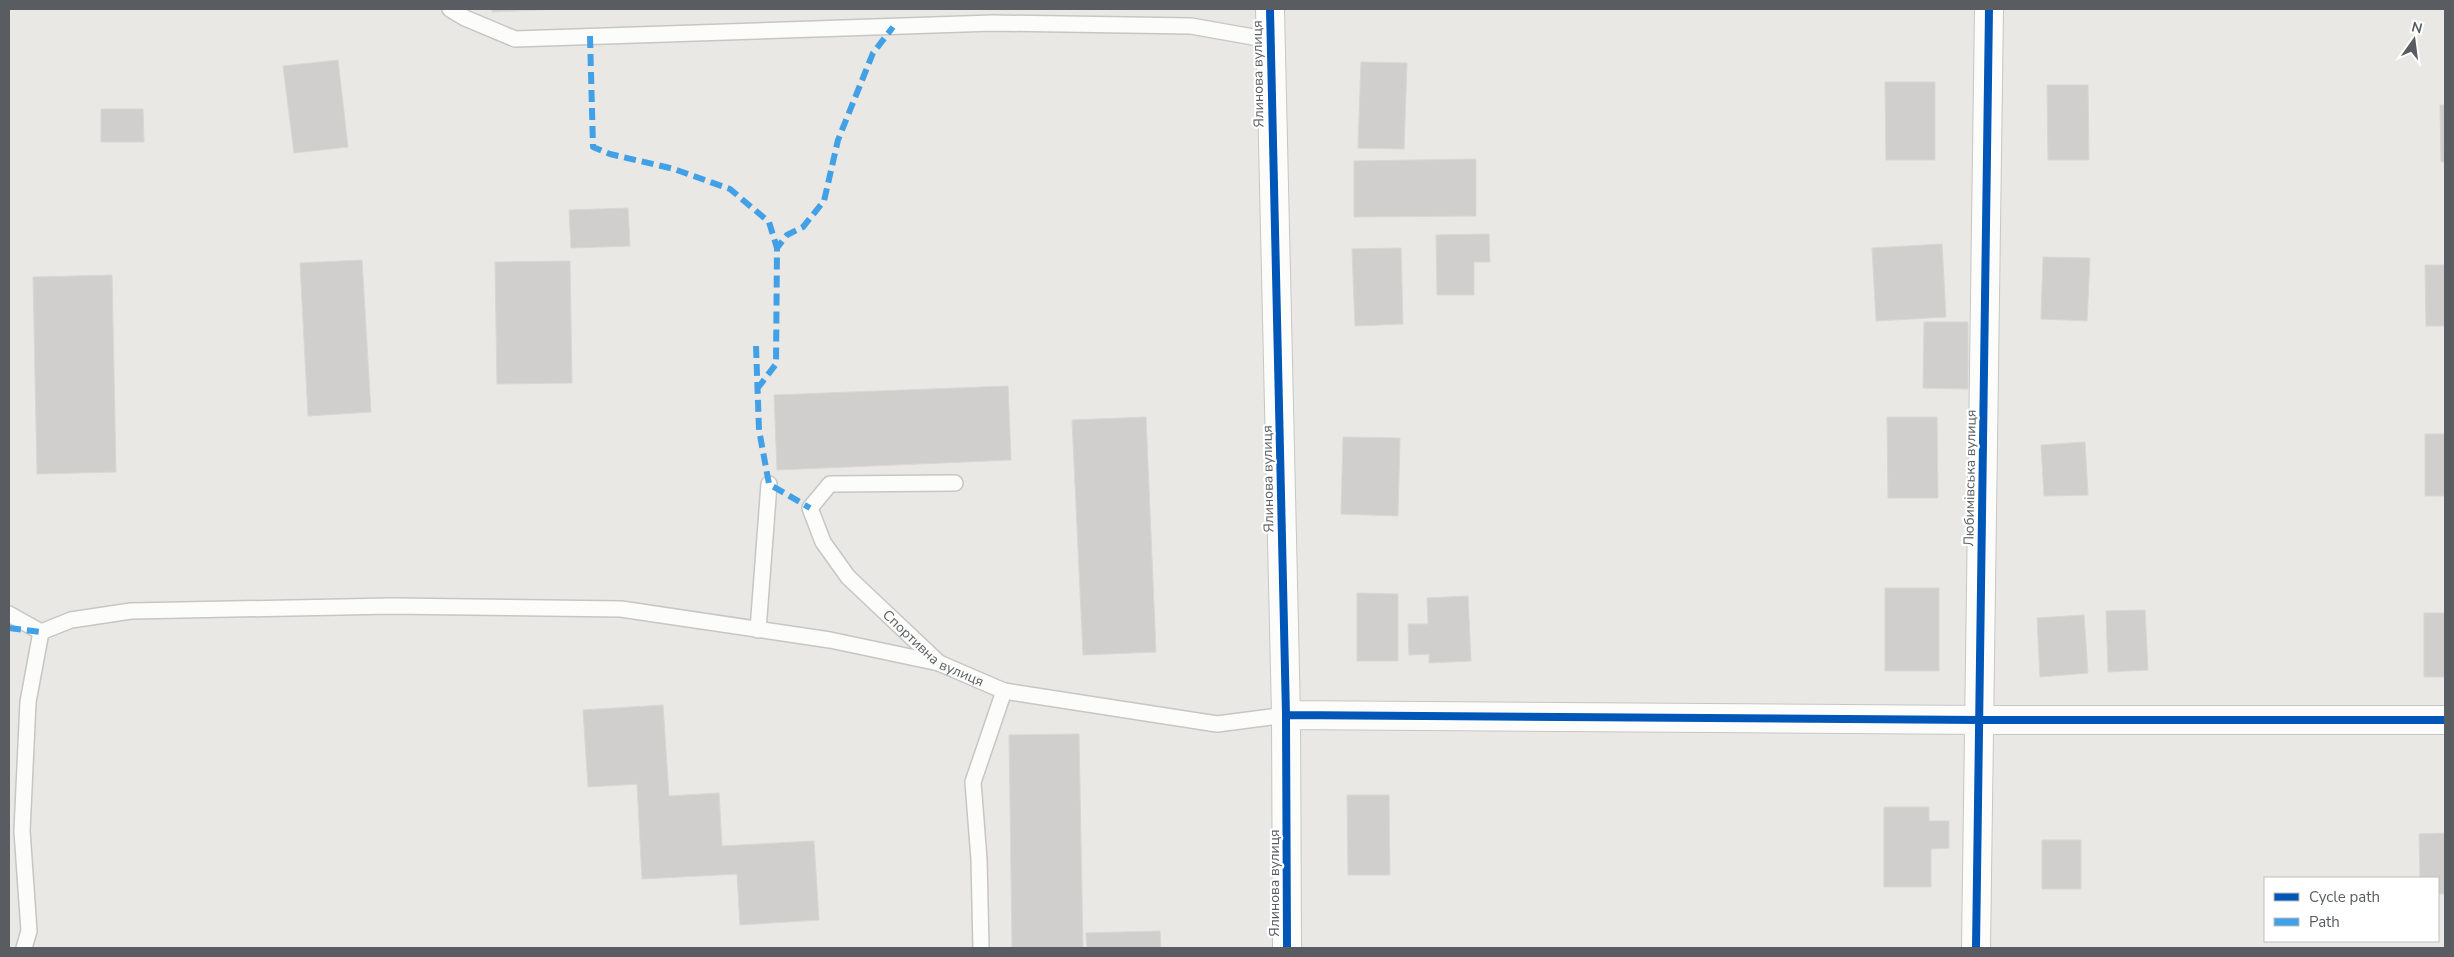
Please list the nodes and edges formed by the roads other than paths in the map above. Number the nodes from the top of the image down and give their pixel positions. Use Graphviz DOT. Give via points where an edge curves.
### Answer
graph roads {
  1 [pos="450,9"];
  2 [pos="1270,9"];
  3 [pos="1989,9"];
  4 [pos="1270,40"];
  5 [pos="955,482"];
  6 [pos="769,484"];
  7 [pos="9,614"];
  8 [pos="758,630"];
  9 [pos="40,632"];
  10 [pos="939,663"];
  11 [pos="1004,691"];
  12 [pos="1286,715"];
  13 [pos="1980,720"];
  14 [pos="2445,720"];
  15 [pos="24,948"];
  16 [pos="982,948"];
  17 [pos="1287,948"];
  18 [pos="1976,948"];
  1 -- 4 [label="lane" via="515,39 993,23 1191,26"];
  2 -- 4 [label="street, Ялинова вулиця"];
  3 -- 13 [label="street, Любимівська вулиця"];
  4 -- 12 [label="street, Ялинова вулиця"];
  5 -- 10 [label="lane, Спортивна вулиця" via="830,484 810,508 823,542 848,577"];
  6 -- 8 [label="lane"];
  7 -- 9 [label="lane"];
  8 -- 9 [label="lane" via="621,609 391,606 131,611 71,620"];
  8 -- 10 [label="lane" via="830,640"];
  9 -- 15 [label="lane" via="28,702 22,831 29,932"];
  10 -- 11 [label="lane, Спортивна вулиця"];
  11 -- 12 [label="lane, Спортивна вулиця" via="1218,724"];
  11 -- 16 [label="lane" via="973,782"];
  12 -- 13 [label="street"];
  12 -- 17 [label="street, Ялинова вулиця"];
  13 -- 14 [label="street"];
  13 -- 18 [label="street, Любимівська вулиця"];
}
